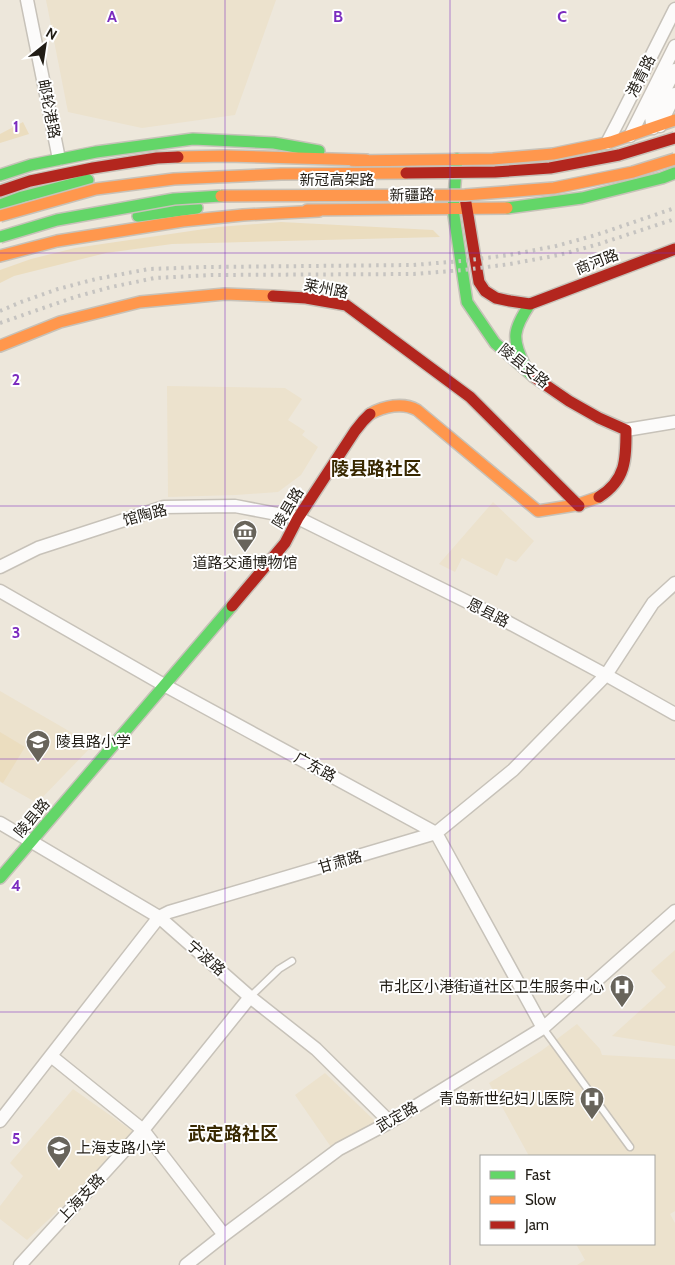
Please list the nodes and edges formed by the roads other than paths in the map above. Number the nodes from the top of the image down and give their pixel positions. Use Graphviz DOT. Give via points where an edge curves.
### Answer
graph roads {
  1 [pos="27,0"];
  2 [pos="675,9"];
  3 [pos="675,46"];
  4 [pos="675,70"];
  5 [pos="675,94"];
  6 [pos="675,120"];
  7 [pos="657,127"];
  8 [pos="630,136"];
  9 [pos="675,138"];
  10 [pos="607,143"];
  11 [pos="59,159"];
  12 [pos="675,159"];
  13 [pos="366,160"];
  14 [pos="457,160"];
  15 [pos="675,172"];
  16 [pos="0,175"];
  17 [pos="0,191"];
  18 [pos="0,204"];
  19 [pos="453,209"];
  20 [pos="468,209"];
  21 [pos="320,211"];
  22 [pos="0,216"];
  23 [pos="0,237"];
  24 [pos="0,244"];
  25 [pos="675,249"];
  26 [pos="0,256"];
  27 [pos="530,304"];
  28 [pos="0,346"];
  29 [pos="529,373"];
  30 [pos="675,422"];
  31 [pos="626,430"];
  32 [pos="580,506"];
  33 [pos="298,518"];
  34 [pos="0,567"];
  35 [pos="675,583"];
  36 [pos="0,591"];
  37 [pos="606,675"];
  38 [pos="164,685"];
  39 [pos="675,714"];
  40 [pos="0,822"];
  41 [pos="436,834"];
  42 [pos="32,841"];
  43 [pos="0,878"];
  44 [pos="675,911"];
  45 [pos="159,917"];
  46 [pos="292,961"];
  47 [pos="250,996"];
  48 [pos="543,1028"];
  49 [pos="51,1056"];
  50 [pos="0,1121"];
  51 [pos="390,1122"];
  52 [pos="143,1130"];
  53 [pos="630,1147"];
  54 [pos="224,1235"];
  55 [pos="20,1265"];
  56 [pos="186,1265"];
  1 -- 11 [label="street, 邮轮港路"];
  2 -- 10 [label="street, 港青路"];
  3 -- 8 [label="street"];
  4 -- 7 [label="street, 港青路" via="651,117"];
  5 -- 7 [label="street"];
  6 -- 7 [label="main road"];
  7 -- 8 [label="main road"];
  8 -- 10 [label="main road"];
  9 -- 22 [label="main road, 新冠高架路, bridge" via="619,155 550,168 174,179 96,189"];
  10 -- 14 [label="main road" via="553,154"];
  11 -- 13 [label="main road" via="193,140 274,142"];
  11 -- 16 [label="main road"];
  12 -- 23 [label="main road, 新冠高架路, bridge" via="633,172 554,188 465,195 174,199 57,220"];
  13 -- 14 [label="main road"];
  13 -- 17 [label="main road" via="226,156 157,158 30,181"];
  13 -- 18 [label="main road" via="138,173 91,179"];
  14 -- 19 [label="main road, 陵县支路"];
  14 -- 20 [label="main road"];
  15 -- 20 [label="main road, 新疆路" via="582,198"];
  19 -- 20 [label="main road, 新疆路"];
  19 -- 21 [label="main road, 新疆路"];
  19 -- 29 [label="main road, 陵县支路" via="467,302 495,344"];
  20 -- 27 [label="main road" via="481,285 494,296"];
  21 -- 24 [label="main road, 新疆路" via="210,206 77,224"];
  21 -- 26 [label="main road" via="183,220 57,241"];
  25 -- 27 [label="main road, 商河路"];
  27 -- 29 [label="main road" via="517,324 515,336"];
  28 -- 32 [label="main road, 莱州路" via="60,322 140,302 225,294 306,298 346,304 470,397"];
  29 -- 31 [label="main road, 陵县支路" via="569,402"];
  30 -- 31 [label="street"];
  31 -- 32 [label="main road, 陵县路" via="626,452 618,480 600,497"];
  32 -- 33 [label="main road, 陵县路" via="538,511 422,412 401,406 381,409 364,420"];
  33 -- 34 [label="street, 馆陶路" via="235,506 164,507 38,548"];
  33 -- 37 [label="street, 恩县路" via="500,618"];
  33 -- 38 [label="main road, 陵县路" via="285,543"];
  35 -- 37 [label="street, 甘肃路" via="654,603"];
  36 -- 38 [label="street, 广东路"];
  37 -- 39 [label="street, 恩县路"];
  37 -- 41 [label="street, 甘肃路" via="513,770"];
  38 -- 41 [label="street, 广东路"];
  38 -- 42 [label="main road, 陵县路"];
  40 -- 42 [label="street, 宁波路"];
  41 -- 45 [label="street, 甘肃路"];
  41 -- 48 [label="street"];
  42 -- 43 [label="main road, 陵县路"];
  42 -- 45 [label="street, 宁波路"];
  44 -- 48 [label="street, 武定路"];
  45 -- 47 [label="street, 宁波路"];
  45 -- 49 [label="street"];
  46 -- 47 [label="lane"];
  47 -- 51 [label="street, 宁波路" via="316,1049"];
  47 -- 52 [label="street, 上海支路"];
  48 -- 51 [label="street, 武定路"];
  48 -- 53 [label="lane"];
  49 -- 50 [label="street"];
  49 -- 52 [label="street"];
  51 -- 54 [label="street, 武定路" via="339,1149"];
  52 -- 54 [label="street"];
  52 -- 55 [label="street, 上海支路"];
  54 -- 56 [label="street, 武定路"];
}
